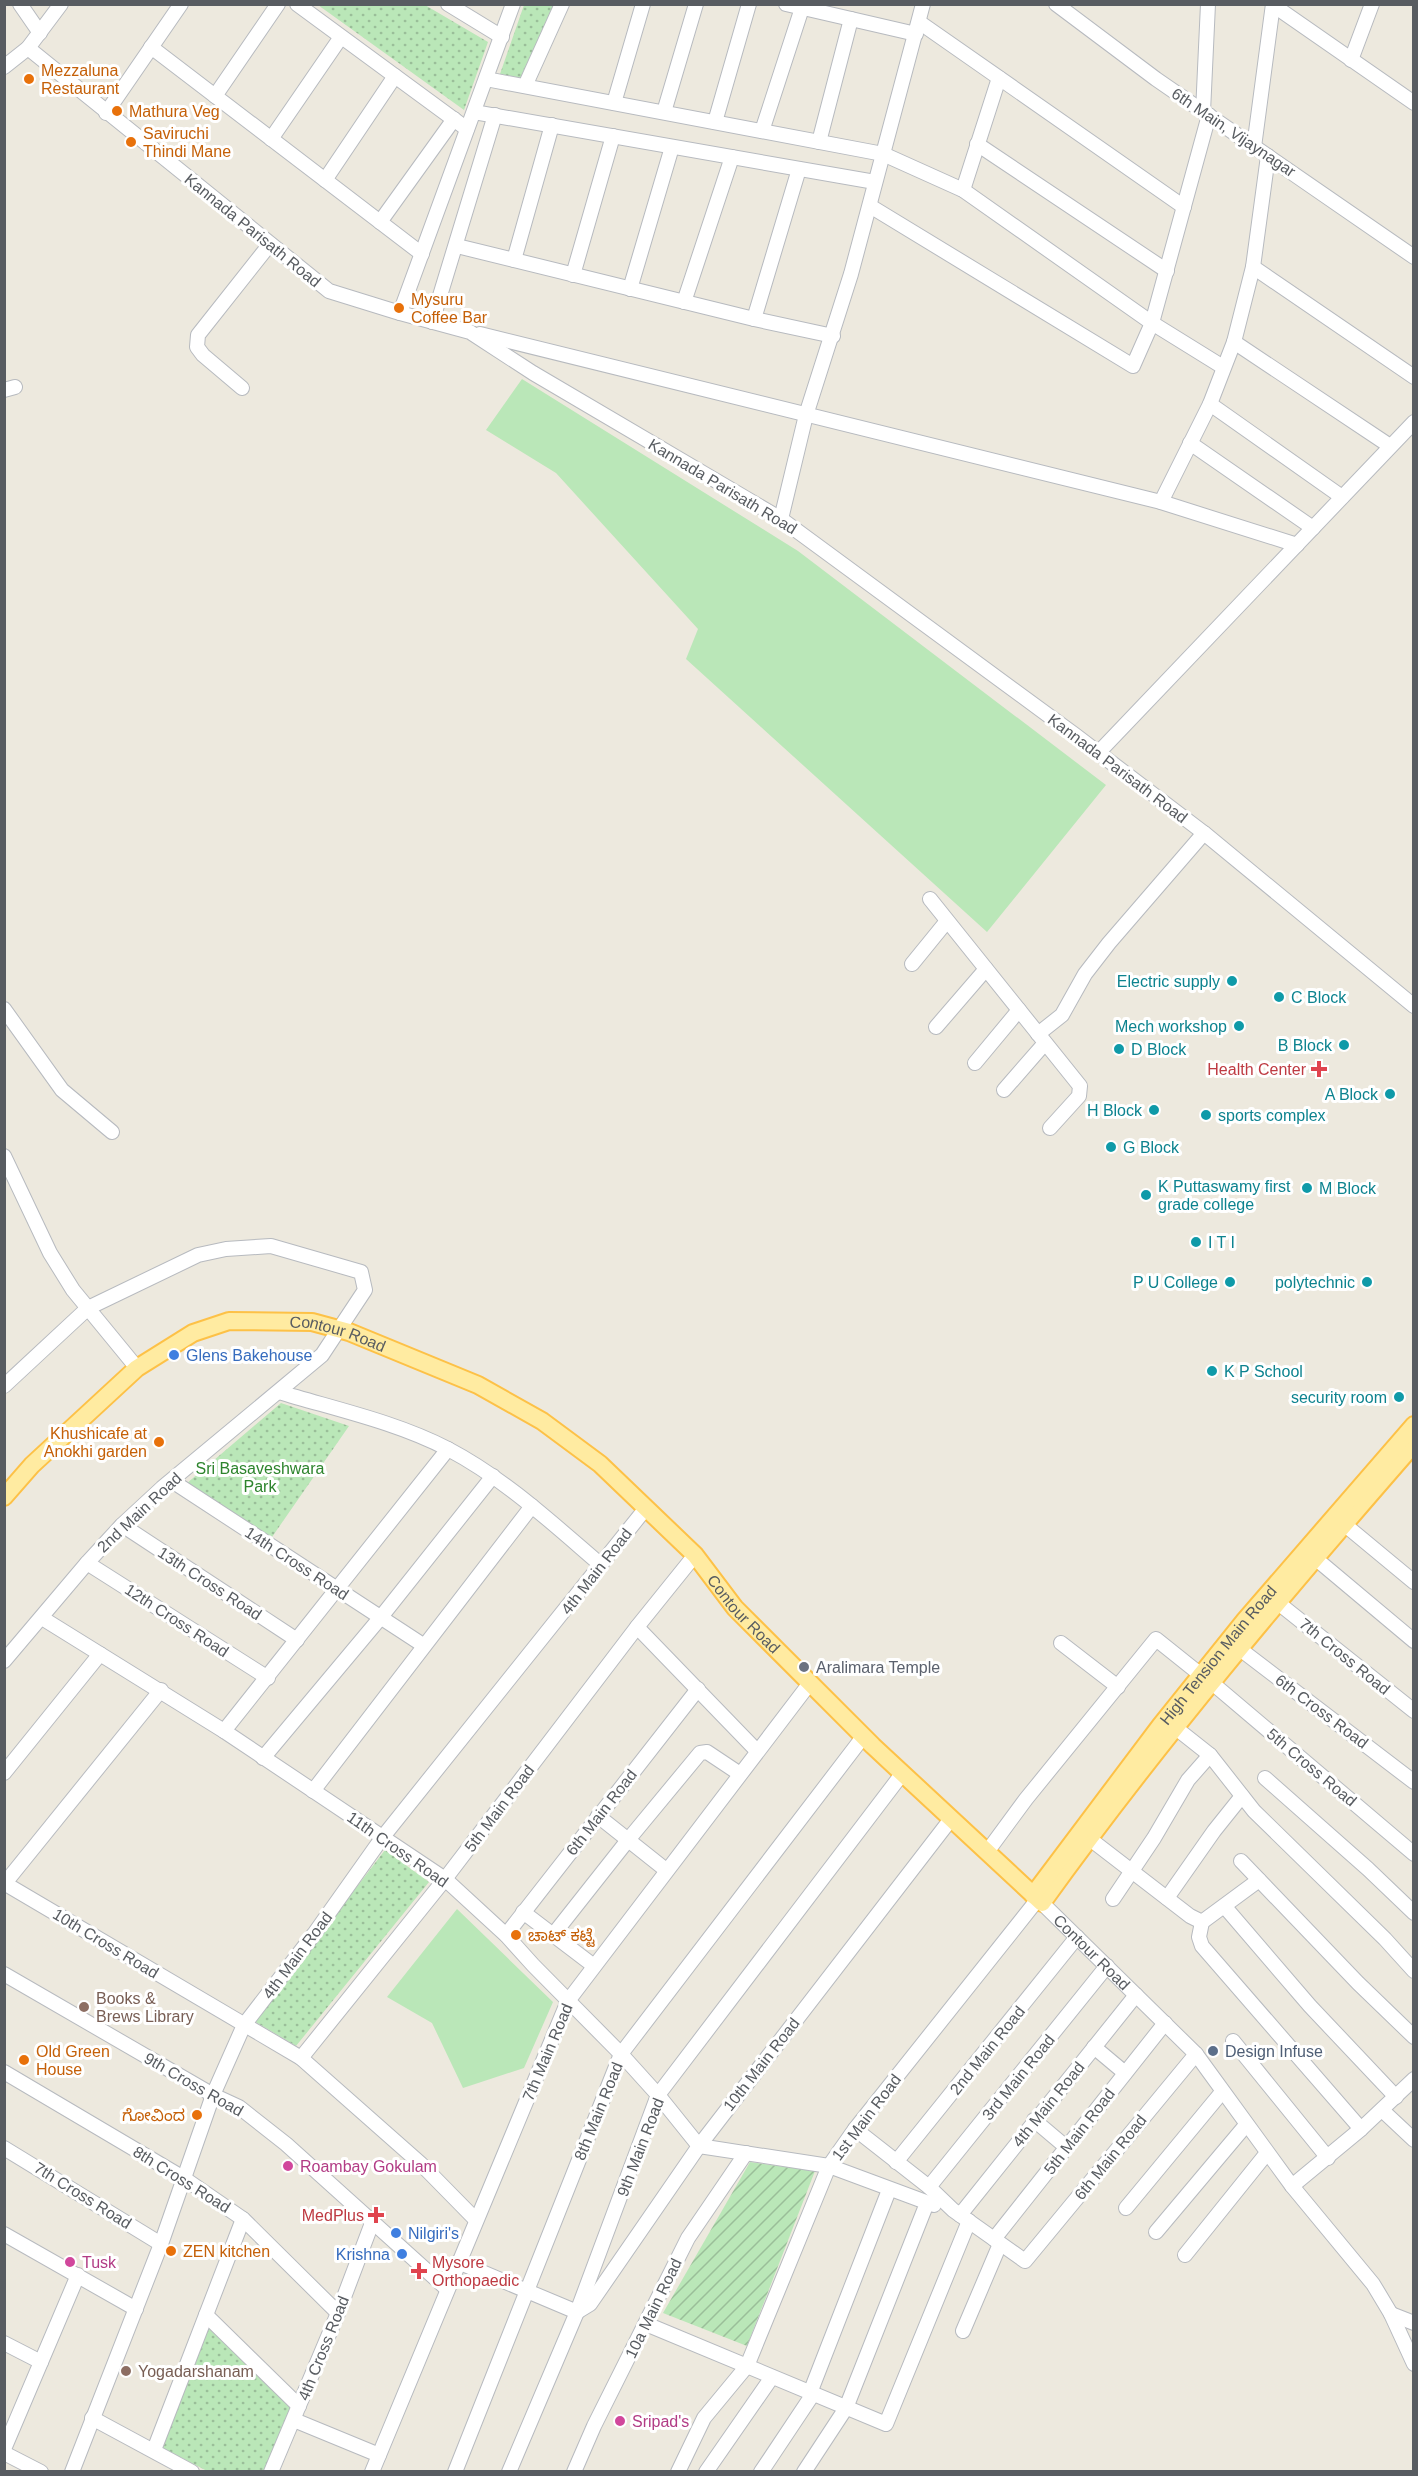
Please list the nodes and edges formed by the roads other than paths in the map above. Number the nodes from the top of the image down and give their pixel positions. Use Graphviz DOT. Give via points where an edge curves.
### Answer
graph roads {
  1 [pos="20,4"];
  2 [pos="61,4"];
  3 [pos="181,4"];
  4 [pos="278,4"];
  5 [pos="297,4"];
  6 [pos="448,4"];
  7 [pos="513,4"];
  8 [pos="562,4"];
  9 [pos="643,4"];
  10 [pos="696,4"];
  11 [pos="749,4"];
  12 [pos="786,4"];
  13 [pos="923,4"];
  14 [pos="1056,4"];
  15 [pos="1208,4"];
  16 [pos="1372,4"];
  17 [pos="1273,5"];
  18 [pos="802,8"];
  19 [pos="851,19"];
  20 [pos="917,28"];
  21 [pos="40,33"];
  22 [pos="502,36"];
  23 [pos="341,37"];
  24 [pos="152,47"];
  25 [pos="28,48"];
  26 [pos="1351,60"];
  27 [pos="4,67"];
  28 [pos="395,76"];
  29 [pos="999,78"];
  30 [pos="486,79"];
  31 [pos="525,86"];
  32 [pos="215,96"];
  33 [pos="614,103"];
  34 [pos="1413,103"];
  35 [pos="106,112"];
  36 [pos="474,112"];
  37 [pos="664,112"];
  38 [pos="1206,113"];
  39 [pos="495,115"];
  40 [pos="454,119"];
  41 [pos="715,122"];
  42 [pos="552,125"];
  43 [pos="467,129"];
  44 [pos="762,131"];
  45 [pos="613,136"];
  46 [pos="271,138"];
  47 [pos="819,142"];
  48 [pos="977,144"];
  49 [pos="672,147"];
  50 [pos="1254,147"];
  51 [pos="883,154"];
  52 [pos="1268,156"];
  53 [pos="732,157"];
  54 [pos="800,169"];
  55 [pos="326,180"];
  56 [pos="876,182"];
  57 [pos="963,190"];
  58 [pos="870,206"];
  59 [pos="1184,207"];
  60 [pos="380,222"];
  61 [pos="270,244"];
  62 [pos="457,246"];
  63 [pos="422,254"];
  64 [pos="1413,257"];
  65 [pos="514,260"];
  66 [pos="1252,267"];
  67 [pos="1167,271"];
  68 [pos="573,275"];
  69 [pos="630,289"];
  70 [pos="684,302"];
  71 [pos="400,313"];
  72 [pos="754,319"];
  73 [pos="432,322"];
  74 [pos="1152,323"];
  75 [pos="470,332"];
  76 [pos="833,336"];
  77 [pos="1234,342"];
  78 [pos="1223,367"];
  79 [pos="1413,377"];
  80 [pos="242,388"];
  81 [pos="1210,404"];
  82 [pos="806,415"];
  83 [pos="1413,422"];
  84 [pos="1190,443"];
  85 [pos="1390,446"];
  86 [pos="1342,497"];
  87 [pos="1161,502"];
  88 [pos="781,519"];
  89 [pos="1314,528"];
  90 [pos="1297,545"];
  91 [pos="1099,752"];
  92 [pos="1204,833"];
  93 [pos="930,899"];
  94 [pos="947,921"];
  95 [pos="912,964"];
  96 [pos="986,969"];
  97 [pos="1413,1006"];
  98 [pos="4,1009"];
  99 [pos="1019,1010"];
  100 [pos="936,1027"];
  101 [pos="1042,1039"];
  102 [pos="975,1063"];
  103 [pos="1004,1090"];
  104 [pos="1050,1128"];
  105 [pos="112,1132"];
  106 [pos="4,1156"];
  107 [pos="87,1308"];
  108 [pos="341,1329"];
  109 [pos="137,1368"];
  110 [pos="4,1386"];
  111 [pos="279,1392"];
  112 [pos="1413,1425"];
  113 [pos="1413,1444"];
  114 [pos="448,1449"];
  115 [pos="493,1476"];
  116 [pos="172,1481"];
  117 [pos="4,1497"];
  118 [pos="532,1506"];
  119 [pos="646,1508"];
  120 [pos="1344,1524"];
  121 [pos="122,1526"];
  122 [pos="695,1555"];
  123 [pos="1315,1558"];
  124 [pos="87,1563"];
  125 [pos="601,1565"];
  126 [pos="1413,1582"];
  127 [pos="337,1588"];
  128 [pos="1277,1602"];
  129 [pos="381,1617"];
  130 [pos="42,1618"];
  131 [pos="637,1627"];
  132 [pos="297,1640"];
  133 [pos="1413,1641"];
  134 [pos="1060,1643"];
  135 [pos="1234,1644"];
  136 [pos="423,1645"];
  137 [pos="100,1654"];
  138 [pos="4,1661"];
  139 [pos="268,1678"];
  140 [pos="1206,1678"];
  141 [pos="810,1683"];
  142 [pos="1118,1687"];
  143 [pos="698,1689"];
  144 [pos="161,1690"];
  145 [pos="1413,1711"];
  146 [pos="1170,1723"];
  147 [pos="224,1731"];
  148 [pos="863,1737"];
  149 [pos="758,1751"];
  150 [pos="1210,1755"];
  151 [pos="263,1758"];
  152 [pos="4,1773"];
  153 [pos="740,1774"];
  154 [pos="902,1774"];
  155 [pos="1265,1778"];
  156 [pos="1413,1782"];
  157 [pos="313,1791"];
  158 [pos="1242,1796"];
  159 [pos="598,1816"];
  160 [pos="951,1818"];
  161 [pos="382,1838"];
  162 [pos="1090,1839"];
  163 [pos="628,1840"];
  164 [pos="987,1852"];
  165 [pos="1413,1854"];
  166 [pos="1241,1860"];
  167 [pos="666,1870"];
  168 [pos="1131,1872"];
  169 [pos="445,1880"];
  170 [pos="1259,1880"];
  171 [pos="5,1883"];
  172 [pos="1167,1898"];
  173 [pos="1038,1899"];
  174 [pos="1113,1899"];
  175 [pos="1225,1907"];
  176 [pos="523,1912"];
  177 [pos="1413,1913"];
  178 [pos="1202,1922"];
  179 [pos="506,1935"];
  180 [pos="553,1935"];
  181 [pos="1077,1937"];
  182 [pos="594,1966"];
  183 [pos="1107,1966"];
  184 [pos="1413,1971"];
  185 [pos="4,1974"];
  186 [pos="1136,1995"];
  187 [pos="568,2001"];
  188 [pos="1165,2023"];
  189 [pos="244,2025"];
  190 [pos="1413,2037"];
  191 [pos="1233,2041"];
  192 [pos="1094,2047"];
  193 [pos="621,2054"];
  194 [pos="1196,2054"];
  195 [pos="301,2058"];
  196 [pos="4,2072"];
  197 [pos="1125,2073"];
  198 [pos="1413,2079"];
  199 [pos="1222,2092"];
  200 [pos="213,2095"];
  201 [pos="658,2095"];
  202 [pos="1396,2097"];
  203 [pos="1382,2110"];
  204 [pos="1034,2120"];
  205 [pos="1246,2125"];
  206 [pos="855,2129"];
  207 [pos="1361,2129"];
  208 [pos="1413,2140"];
  209 [pos="699,2146"];
  210 [pos="1066,2147"];
  211 [pos="4,2148"];
  212 [pos="746,2153"];
  213 [pos="1267,2153"];
  214 [pos="1328,2158"];
  215 [pos="896,2162"];
  216 [pos="829,2166"];
  217 [pos="185,2179"];
  218 [pos="925,2184"];
  219 [pos="1292,2186"];
  220 [pos="889,2190"];
  221 [pos="913,2198"];
  222 [pos="927,2203"];
  223 [pos="1126,2208"];
  224 [pos="961,2215"];
  225 [pos="243,2219"];
  226 [pos="475,2219"];
  227 [pos="372,2223"];
  228 [pos="1156,2232"];
  229 [pos="4,2234"];
  230 [pos="997,2241"];
  231 [pos="161,2244"];
  232 [pos="1185,2255"];
  233 [pos="458,2262"];
  234 [pos="78,2275"];
  235 [pos="447,2289"];
  236 [pos="527,2291"];
  237 [pos="136,2309"];
  238 [pos="577,2312"];
  239 [pos="338,2313"];
  240 [pos="1391,2314"];
  241 [pos="206,2315"];
  242 [pos="1413,2323"];
  243 [pos="646,2324"];
  244 [pos="963,2331"];
  245 [pos="4,2343"];
  246 [pos="40,2362"];
  247 [pos="1413,2364"];
  248 [pos="747,2366"];
  249 [pos="772,2377"];
  250 [pos="812,2394"];
  251 [pos="299,2406"];
  252 [pos="846,2408"];
  253 [pos="92,2418"];
  254 [pos="294,2420"];
  255 [pos="4,2451"];
  256 [pos="154,2451"];
  257 [pos="166,2458"];
  258 [pos="377,2466"];
  259 [pos="41,2472"];
  260 [pos="72,2472"];
  261 [pos="160,2472"];
  262 [pos="192,2472"];
  263 [pos="272,2472"];
  264 [pos="455,2472"];
  265 [pos="509,2472"];
  266 [pos="574,2472"];
  267 [pos="678,2472"];
  268 [pos="706,2472"];
  269 [pos="760,2472"];
  270 [pos="804,2472"];
  1 -- 21 [label="street"];
  2 -- 21 [label="street"];
  3 -- 24 [label="street"];
  4 -- 32 [label="street"];
  5 -- 23 [label="street"];
  6 -- 22 [label="street"];
  7 -- 22 [label="street"];
  8 -- 31 [label="street"];
  9 -- 33 [label="street"];
  10 -- 37 [label="street"];
  11 -- 41 [label="street"];
  12 -- 18 [label="street"];
  13 -- 20 [label="street"];
  14 -- 38 [label="street, 6th Main, Vijaynagar"];
  15 -- 38 [label="street"];
  16 -- 26 [label="street"];
  17 -- 26 [label="street"];
  17 -- 50 [label="street"];
  18 -- 19 [label="street"];
  18 -- 44 [label="street"];
  19 -- 20 [label="street"];
  19 -- 47 [label="street"];
  20 -- 29 [label="street"];
  20 -- 51 [label="street"];
  21 -- 25 [label="street"];
  22 -- 30 [label="street"];
  23 -- 28 [label="street"];
  23 -- 46 [label="street"];
  24 -- 32 [label="street"];
  24 -- 35 [label="street"];
  25 -- 27 [label="street"];
  25 -- 35 [label="street, Kannada Parisath Road"];
  26 -- 34 [label="street"];
  28 -- 40 [label="street"];
  28 -- 55 [label="street"];
  29 -- 48 [label="street"];
  29 -- 59 [label="street"];
  30 -- 31 [label="street"];
  30 -- 36 [label="street"];
  31 -- 33 [label="street"];
  32 -- 46 [label="street"];
  33 -- 37 [label="street"];
  35 -- 61 [label="street, Kannada Parisath Road"];
  36 -- 39 [label="street"];
  36 -- 43 [label="street"];
  37 -- 41 [label="street"];
  38 -- 50 [label="street, 6th Main, Vijaynagar"];
  38 -- 59 [label="street"];
  39 -- 42 [label="street"];
  39 -- 62 [label="street"];
  40 -- 43 [label="street"];
  40 -- 60 [label="street"];
  41 -- 44 [label="street"];
  42 -- 45 [label="street"];
  42 -- 65 [label="street"];
  43 -- 63 [label="street"];
  44 -- 47 [label="street"];
  45 -- 49 [label="street"];
  45 -- 68 [label="street"];
  46 -- 55 [label="street"];
  47 -- 51 [label="street"];
  48 -- 57 [label="street"];
  48 -- 67 [label="street"];
  49 -- 53 [label="street"];
  49 -- 69 [label="street"];
  50 -- 52 [label="street, 6th Main, Vijaynagar"];
  51 -- 56 [label="street"];
  51 -- 57 [label="street"];
  52 -- 64 [label="street, 6th Main, Vijaynagar"];
  52 -- 66 [label="street"];
  53 -- 54 [label="street"];
  53 -- 70 [label="street"];
  54 -- 56 [label="street"];
  54 -- 72 [label="street"];
  55 -- 60 [label="street"];
  56 -- 58 [label="street"];
  57 -- 74 [label="street"];
  58 -- 74 [label="street" via="1133,366"];
  58 -- 76 [label="street"];
  59 -- 67 [label="street"];
  60 -- 63 [label="street"];
  61 -- 71 [label="street, Kannada Parisath Road" via="329,291"];
  61 -- 80 [label="street" via="198,335 197,347 202,355"];
  62 -- 65 [label="street"];
  62 -- 73 [label="street"];
  63 -- 71 [label="street"];
  65 -- 68 [label="street"];
  66 -- 77 [label="street"];
  66 -- 79 [label="street"];
  67 -- 74 [label="street"];
  68 -- 69 [label="street"];
  69 -- 70 [label="street"];
  70 -- 72 [label="street"];
  71 -- 73 [label="street, Kannada Parisath Road"];
  72 -- 76 [label="street"];
  73 -- 75 [label="street, Kannada Parisath Road"];
  74 -- 78 [label="street"];
  75 -- 82 [label="street"];
  75 -- 88 [label="street, Kannada Parisath Road"];
  76 -- 82 [label="street"];
  77 -- 78 [label="street"];
  77 -- 85 [label="street"];
  78 -- 81 [label="street"];
  81 -- 84 [label="street"];
  81 -- 86 [label="street"];
  82 -- 87 [label="street"];
  82 -- 88 [label="street"];
  83 -- 85 [label="street"];
  84 -- 87 [label="street"];
  84 -- 89 [label="street"];
  85 -- 86 [label="street"];
  86 -- 89 [label="street"];
  87 -- 90 [label="street"];
  88 -- 91 [label="street, Kannada Parisath Road"];
  89 -- 90 [label="street"];
  90 -- 91 [label="street"];
  91 -- 92 [label="street, Kannada Parisath Road"];
  92 -- 97 [label="street, Kannada Parisath Road"];
  92 -- 101 [label="street" via="1097,958 1062,1015"];
  93 -- 94 [label="street"];
  94 -- 95 [label="street"];
  94 -- 96 [label="street"];
  96 -- 99 [label="street"];
  96 -- 100 [label="street"];
  98 -- 105 [label="street" via="62,1090"];
  99 -- 101 [label="street"];
  99 -- 102 [label="street"];
  101 -- 103 [label="street"];
  101 -- 104 [label="street" via="1081,1092"];
  106 -- 107 [label="street" via="50,1252"];
  107 -- 108 [label="street, 2nd Main Road" via="198,1255 271,1246 362,1272 365,1290"];
  107 -- 109 [label="street"];
  107 -- 110 [label="street"];
  108 -- 109 [label="main road, Contour Road" via="312,1322 229,1321 193,1333"];
  108 -- 111 [label="street, 2nd Main Road" via="322,1355"];
  108 -- 119 [label="main road, Contour Road" via="478,1385 542,1421 600,1464"];
  109 -- 117 [label="main road, Contour Road" via="32,1465"];
  111 -- 114 [label="street" via="407,1431"];
  111 -- 116 [label="street, 2nd Main Road"];
  112 -- 135 [label="main road, High Tension Main Road"];
  113 -- 120 [label="main road"];
  114 -- 115 [label="street"];
  114 -- 127 [label="street"];
  115 -- 118 [label="street"];
  115 -- 129 [label="street"];
  116 -- 121 [label="street, 2nd Main Road"];
  116 -- 127 [label="street, 14th Cross Road"];
  118 -- 125 [label="street"];
  118 -- 136 [label="street"];
  119 -- 122 [label="main road, Contour Road"];
  119 -- 125 [label="street, 4th Main Road"];
  120 -- 123 [label="main road"];
  120 -- 126 [label="street"];
  121 -- 124 [label="street, 2nd Main Road"];
  121 -- 132 [label="street, 13th Cross Road"];
  122 -- 131 [label="street, 5th Main Road"];
  122 -- 141 [label="main road, Contour Road" via="735,1608"];
  123 -- 128 [label="main road"];
  123 -- 133 [label="street"];
  124 -- 130 [label="street, 2nd Main Road"];
  124 -- 139 [label="street, 12th Cross Road"];
  125 -- 161 [label="street, 4th Main Road"];
  127 -- 129 [label="street, 14th Cross Road"];
  127 -- 132 [label="street"];
  128 -- 135 [label="main road"];
  128 -- 145 [label="street, 7th Cross Road"];
  129 -- 136 [label="street, 14th Cross Road"];
  129 -- 151 [label="street"];
  130 -- 137 [label="street, 11th Cross Road"];
  130 -- 138 [label="street, 2nd Main Road"];
  131 -- 143 [label="street"];
  131 -- 169 [label="street, 5th Main Road"];
  132 -- 139 [label="street"];
  134 -- 142 [label="street"];
  135 -- 140 [label="main road, High Tension Main Road"];
  135 -- 156 [label="street, 6th Cross Road"];
  136 -- 157 [label="street"];
  137 -- 144 [label="street, 11th Cross Road"];
  137 -- 152 [label="street"];
  139 -- 147 [label="street"];
  140 -- 142 [label="street, 5th Cross Road" via="1156,1639"];
  140 -- 146 [label="main road, High Tension Main Road"];
  140 -- 165 [label="street, 5th Cross Road"];
  141 -- 148 [label="main road, Contour Road"];
  141 -- 149 [label="street, 7th Main Road"];
  142 -- 164 [label="street"];
  143 -- 149 [label="street"];
  143 -- 159 [label="street, 6th Main Road"];
  144 -- 147 [label="street, 11th Cross Road"];
  144 -- 171 [label="street"];
  146 -- 150 [label="street"];
  146 -- 162 [label="main road"];
  146 -- 173 [label="main road, High Tension Main Road"];
  147 -- 151 [label="street, 11th Cross Road"];
  148 -- 154 [label="main road, Contour Road"];
  148 -- 193 [label="street, 8th Main Road"];
  149 -- 153 [label="street, 7th Main Road"];
  150 -- 158 [label="street"];
  150 -- 168 [label="street" via="1188,1780"];
  151 -- 157 [label="street, 11th Cross Road"];
  153 -- 163 [label="street" via="703,1751"];
  153 -- 167 [label="street, 7th Main Road"];
  154 -- 160 [label="main road, Contour Road"];
  154 -- 201 [label="street, 9th Main Road"];
  155 -- 177 [label="street"];
  157 -- 161 [label="street, 11th Cross Road"];
  158 -- 172 [label="street"];
  158 -- 184 [label="street"];
  159 -- 163 [label="street"];
  159 -- 176 [label="street, 6th Main Road"];
  160 -- 164 [label="main road, Contour Road"];
  160 -- 209 [label="street, 10th Main Road"];
  161 -- 169 [label="street, 11th Cross Road"];
  161 -- 189 [label="street, 4th Main Road"];
  162 -- 168 [label="street"];
  162 -- 173 [label="main road"];
  163 -- 167 [label="street"];
  163 -- 180 [label="street"];
  164 -- 173 [label="main road, Contour Road"];
  166 -- 170 [label="street"];
  167 -- 182 [label="street, 7th Main Road"];
  168 -- 172 [label="street"];
  168 -- 174 [label="street"];
  169 -- 179 [label="street, 11th Cross Road"];
  169 -- 195 [label="street, 5th Main Road"];
  170 -- 175 [label="street"];
  170 -- 190 [label="street"];
  171 -- 189 [label="street, 10th Cross Road"];
  172 -- 178 [label="street"];
  173 -- 181 [label="street, Contour Road"];
  173 -- 206 [label="street, 1st Main Road"];
  175 -- 178 [label="street"];
  175 -- 202 [label="street"];
  176 -- 179 [label="street, 6th Main Road"];
  176 -- 180 [label="street"];
  178 -- 207 [label="street" via="1202,1946"];
  179 -- 187 [label="street, 11th Cross Road"];
  180 -- 182 [label="street"];
  181 -- 183 [label="street, Contour Road"];
  181 -- 215 [label="street, 2nd Main Road"];
  182 -- 187 [label="street, 7th Main Road"];
  183 -- 186 [label="street, Contour Road"];
  183 -- 218 [label="street, 3rd Main Road"];
  185 -- 200 [label="street, 9th Cross Road"];
  186 -- 188 [label="street, Contour Road"];
  186 -- 192 [label="street, 4th Main Road"];
  187 -- 193 [label="street, 11th Cross Road"];
  187 -- 226 [label="street, 7th Main Road"];
  188 -- 194 [label="street, Contour Road"];
  188 -- 197 [label="street, 5th Main Road"];
  189 -- 195 [label="street, 10th Cross Road"];
  189 -- 200 [label="street, 4th Main Road"];
  191 -- 214 [label="street"];
  192 -- 197 [label="street"];
  192 -- 204 [label="street, 4th Main Road"];
  193 -- 201 [label="street, 11th Cross Road"];
  193 -- 236 [label="street, 8th Main Road"];
  194 -- 199 [label="street, Contour Road"];
  194 -- 230 [label="street, 6th Main Road" via="1025,2261"];
  195 -- 226 [label="street, 10th Cross Road" via="421,2164"];
  196 -- 217 [label="street, 8th Cross Road"];
  197 -- 210 [label="street, 5th Main Road"];
  198 -- 202 [label="street"];
  199 -- 205 [label="street, Contour Road"];
  199 -- 223 [label="street"];
  200 -- 217 [label="street, 4th Main Road"];
  200 -- 227 [label="street, 9th Cross Road" via="239,2107 286,2144"];
  201 -- 209 [label="street, 11th Cross Road"];
  201 -- 238 [label="street, 9th Main Road"];
  202 -- 203 [label="street"];
  203 -- 207 [label="street"];
  203 -- 208 [label="street"];
  204 -- 210 [label="street"];
  204 -- 224 [label="street, 4th Main Road"];
  205 -- 213 [label="street, Contour Road"];
  205 -- 228 [label="street"];
  206 -- 215 [label="street"];
  206 -- 216 [label="street, 1st Main Road"];
  207 -- 214 [label="street"];
  209 -- 212 [label="street"];
  209 -- 238 [label="street, 10th Main Road" via="590,2304"];
  210 -- 230 [label="street, 5th Main Road"];
  211 -- 231 [label="street, 7th Cross Road"];
  212 -- 216 [label="street"];
  212 -- 243 [label="street, 10a Main Road" via="688,2238"];
  213 -- 219 [label="street, Contour Road"];
  213 -- 232 [label="street"];
  214 -- 219 [label="street"];
  215 -- 218 [label="street"];
  216 -- 220 [label="street"];
  216 -- 248 [label="street, 1st Main Road"];
  217 -- 225 [label="street, 8th Cross Road"];
  217 -- 231 [label="street, 4th Main Road"];
  218 -- 221 [label="street, 3rd Main Road"];
  218 -- 224 [label="street"];
  219 -- 240 [label="street, Contour Road" via="1372,2284"];
  220 -- 221 [label="street"];
  220 -- 250 [label="street"];
  221 -- 222 [label="street"];
  222 -- 224 [label="street"];
  222 -- 252 [label="street"];
  224 -- 230 [label="street"];
  224 -- 252 [label="street, 4th Main Road" via="886,2424"];
  225 -- 239 [label="street, 8th Cross Road"];
  225 -- 241 [label="street"];
  226 -- 233 [label="street, 7th Main Road"];
  227 -- 235 [label="street, 9th Cross Road"];
  227 -- 239 [label="street, 4th Cross Road"];
  229 -- 234 [label="street"];
  230 -- 244 [label="street, 5th Main Road"];
  231 -- 237 [label="street, 4th Main Road"];
  233 -- 235 [label="street, 7th Main Road"];
  233 -- 236 [label="street"];
  234 -- 237 [label="street"];
  234 -- 246 [label="street"];
  235 -- 258 [label="street, 7th Main Road"];
  236 -- 238 [label="street"];
  236 -- 264 [label="street, 8th Main Road"];
  237 -- 253 [label="street, 4th Main Road"];
  238 -- 265 [label="street, 9th Main Road"];
  239 -- 251 [label="street, 4th Cross Road"];
  240 -- 242 [label="street"];
  240 -- 247 [label="street, Contour Road"];
  241 -- 251 [label="street"];
  241 -- 256 [label="street"];
  243 -- 248 [label="street"];
  243 -- 266 [label="street, 10a Main Road"];
  245 -- 246 [label="street"];
  246 -- 255 [label="street"];
  248 -- 249 [label="street"];
  248 -- 267 [label="street, 1st Main Road" via="704,2418"];
  249 -- 250 [label="street"];
  249 -- 268 [label="street"];
  250 -- 252 [label="street"];
  250 -- 269 [label="street"];
  251 -- 254 [label="street, 4th Cross Road"];
  252 -- 270 [label="street"];
  253 -- 256 [label="street"];
  253 -- 260 [label="street, 4th Main Road"];
  254 -- 258 [label="street"];
  254 -- 263 [label="street, 4th Cross Road"];
  255 -- 259 [label="street"];
  256 -- 257 [label="street"];
  257 -- 261 [label="street"];
  257 -- 262 [label="street"];
}
